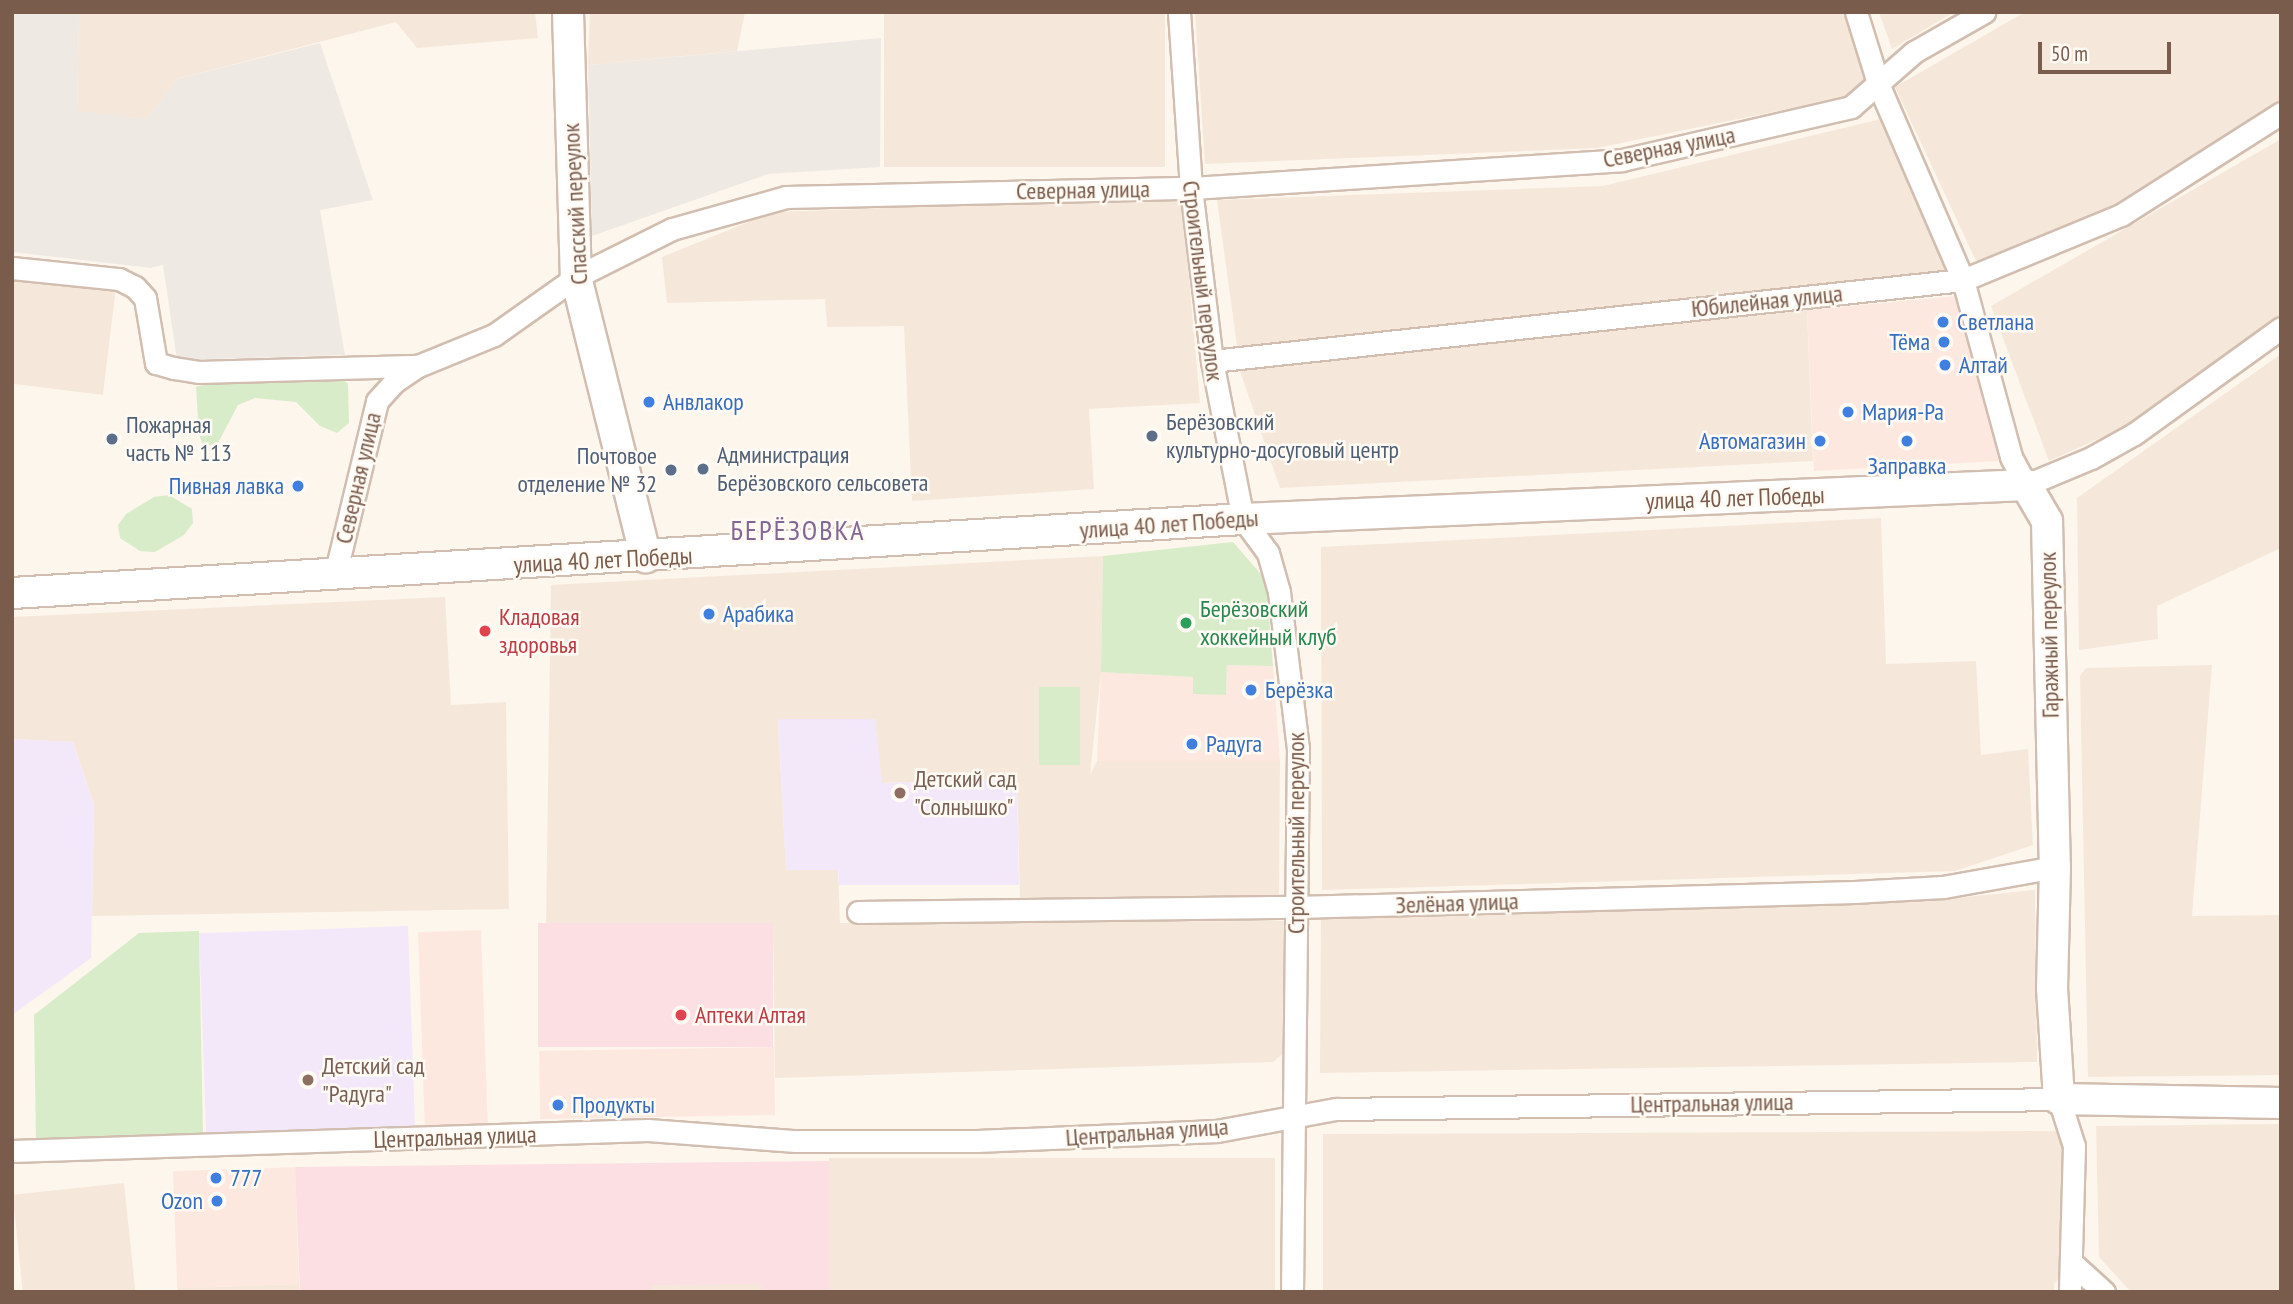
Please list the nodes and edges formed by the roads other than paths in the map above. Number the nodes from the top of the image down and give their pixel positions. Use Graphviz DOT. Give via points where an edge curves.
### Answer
graph roads {
  1 [pos="568,12"];
  2 [pos="1179,12"];
  3 [pos="1856,12"];
  4 [pos="1984,12"];
  5 [pos="1879,86"];
  6 [pos="2281,113"];
  7 [pos="1191,188"];
  8 [pos="12,268"];
  9 [pos="576,277"];
  10 [pos="1963,280"];
  11 [pos="2281,328"];
  12 [pos="1212,361"];
  13 [pos="418,366"];
  14 [pos="2026,485"];
  15 [pos="1243,519"];
  16 [pos="646,556"];
  17 [pos="335,575"];
  18 [pos="12,593"];
  19 [pos="2055,867"];
  20 [pos="1297,907"];
  21 [pos="858,912"];
  22 [pos="2059,1098"];
  23 [pos="2281,1103"];
  24 [pos="1296,1113"];
  25 [pos="12,1151"];
  26 [pos="2071,1262"];
  27 [pos="1292,1292"];
  28 [pos="2070,1292"];
  29 [pos="2104,1292"];
  1 -- 9 [label="street, Спасский переулок"];
  2 -- 7 [label="street, Строительный переулок"];
  3 -- 5 [label="street, Гаражный переулок"];
  4 -- 5 [label="street, Северная улица" via="1914,52"];
  5 -- 7 [label="street, Северная улица" via="1851,107 1622,160"];
  5 -- 10 [label="street, Гаражный переулок"];
  6 -- 10 [label="street, Юбилейная улица" via="2121,215"];
  7 -- 9 [label="street, Северная улица" via="786,197 672,229"];
  7 -- 12 [label="street, Строительный переулок"];
  8 -- 13 [label="street" via="119,279 135,287 145,298 156,363 174,368 200,372"];
  9 -- 13 [label="street, Северная улица" via="494,335"];
  9 -- 16 [label="street, Спасский переулок"];
  10 -- 12 [label="street, Юбилейная улица"];
  10 -- 14 [label="street, Гаражный переулок" via="2011,457"];
  11 -- 14 [label="street, улица 40 лет Победы" via="2134,434"];
  12 -- 15 [label="street, Строительный переулок"];
  13 -- 17 [label="street, Северная улица" via="377,401"];
  14 -- 15 [label="street, улица 40 лет Победы"];
  14 -- 19 [label="street, Гаражный переулок" via="2047,521"];
  15 -- 16 [label="street, улица 40 лет Победы"];
  15 -- 20 [label="street, Строительный переулок" via="1274,568 1286,629 1298,748"];
  16 -- 17 [label="street, улица 40 лет Победы"];
  17 -- 18 [label="street, улица 40 лет Победы"];
  19 -- 20 [label="street, Зелёная улица" via="1943,887 1855,892"];
  19 -- 22 [label="street, Гаражный переулок" via="2052,988"];
  20 -- 21 [label="street, Зелёная улица"];
  20 -- 24 [label="street, Строительный переулок"];
  22 -- 23 [label="street, Центральная улица"];
  22 -- 24 [label="street, Центральная улица" via="1433,1106"];
  22 -- 26 [label="street, Гаражный переулок" via="2074,1146"];
  24 -- 25 [label="street, Центральная улица" via="1217,1131 990,1140 796,1141 648,1130"];
  24 -- 27 [label="street, Строительный переулок"];
  26 -- 28 [label="street, Гаражный переулок"];
  26 -- 29 [label="street"];
}
